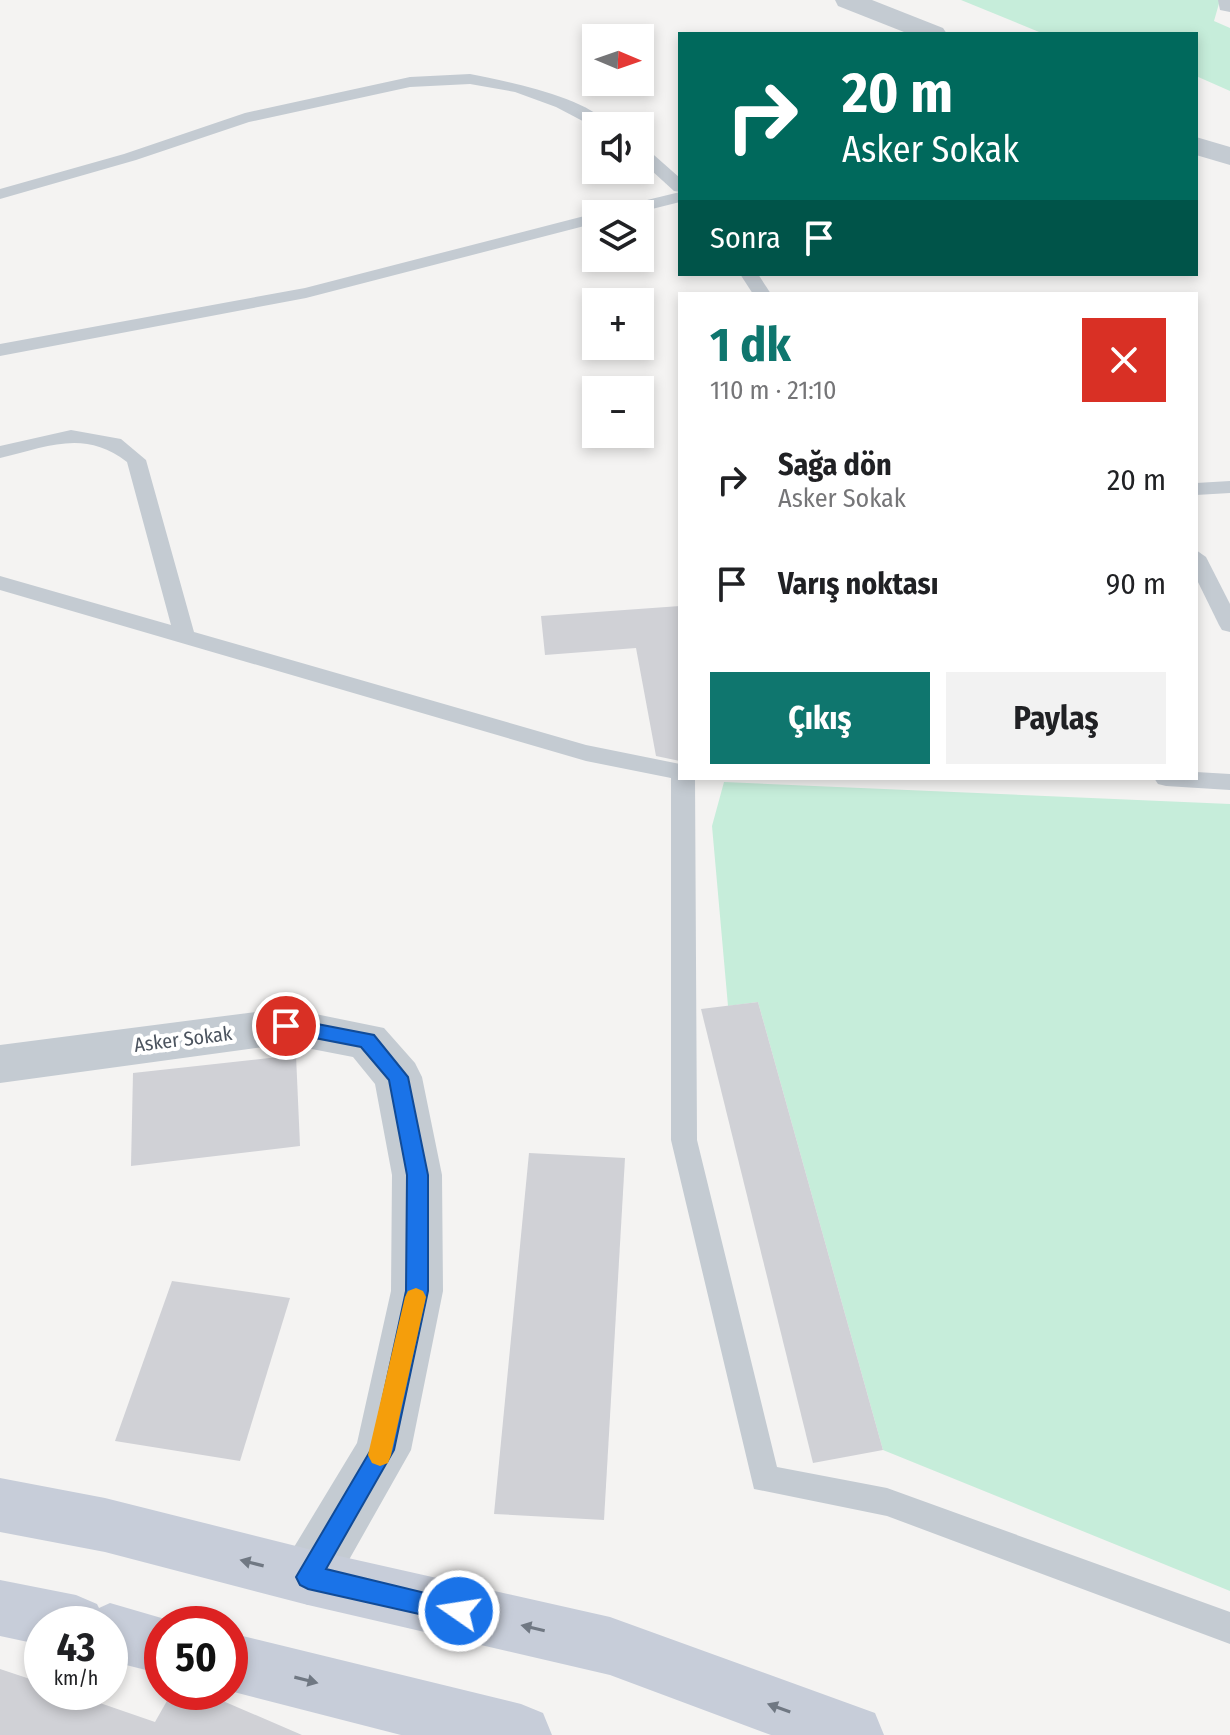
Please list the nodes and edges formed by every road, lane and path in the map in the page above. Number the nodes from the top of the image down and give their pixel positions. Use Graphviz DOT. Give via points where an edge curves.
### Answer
graph roads {
  1 [pos="848,0"];
  2 [pos="928,32"];
  3 [pos="582,114"];
  4 [pos="1198,147"];
  5 [pos="1230,156"];
  6 [pos="654,164"];
  7 [pos="678,185"];
  8 [pos="0,194"];
  9 [pos="678,198"];
  10 [pos="654,204"];
  11 [pos="582,222"];
  12 [pos="0,350"];
  13 [pos="0,452"];
  14 [pos="1230,487"];
  15 [pos="1198,489"];
  16 [pos="1198,561"];
  17 [pos="0,583"];
  18 [pos="1230,625"];
  19 [pos="185,637"];
  20 [pos="678,772"];
  21 [pos="683,780"];
  22 [pos="1198,780"];
  23 [pos="1230,782"];
  24 [pos="0,1064"];
  25 [pos="0,1505"];
  26 [pos="308,1577"];
  27 [pos="0,1608"];
  28 [pos="24,1613"];
  29 [pos="1230,1628"];
  30 [pos="248,1667"];
  31 [pos="493,1731"];
  32 [pos="853,1735"];
  1 -- 2 [label="street"];
  3 -- 8 [label="lane" via="519,88 470,79 410,82 245,118"];
  4 -- 5 [label="street"];
  6 -- 7 [label="lane"];
  9 -- 10 [label="lane"];
  11 -- 12 [label="lane" via="306,293"];
  13 -- 19 [label="lane" via="71,436 114,443 136,460"];
  14 -- 15 [label="lane"];
  16 -- 18 [label="lane"];
  17 -- 19 [label="lane"];
  19 -- 20 [label="lane" via="586,753"];
  21 -- 29 [label="lane" via="684,1140 765,1479 887,1502"];
  22 -- 23 [label="lane"];
  24 -- 26 [label="street, Asker Sokak" via="286,1026 367,1041 398,1077 417,1175 417,1291 383,1450"];
  26 -- 25 [label="main road, one-way" via="105,1525"];
  32 -- 26 [label="main road, one-way" via="610,1646"];
  27 -- 28 [label="main road"];
  30 -- 31 [label="main road, one-way"];
}
